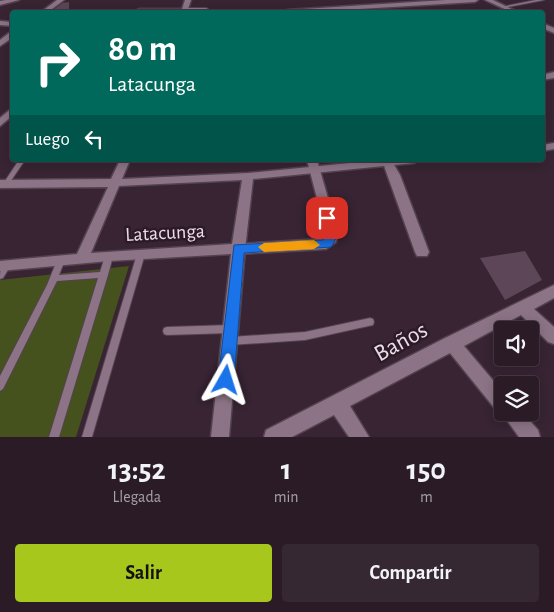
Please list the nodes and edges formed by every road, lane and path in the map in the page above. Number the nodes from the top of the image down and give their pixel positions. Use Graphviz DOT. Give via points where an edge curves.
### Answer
graph roads {
  1 [pos="16,0"];
  2 [pos="61,0"];
  3 [pos="375,0"];
  4 [pos="475,0"];
  5 [pos="488,0"];
  6 [pos="542,0"];
  7 [pos="0,3"];
  8 [pos="423,4"];
  9 [pos="381,6"];
  10 [pos="503,7"];
  11 [pos="206,9"];
  12 [pos="47,10"];
  13 [pos="195,10"];
  14 [pos="287,10"];
  15 [pos="386,10"];
  16 [pos="431,10"];
  17 [pos="510,10"];
  18 [pos="10,113"];
  19 [pos="0,123"];
  20 [pos="20,162"];
  21 [pos="124,162"];
  22 [pos="391,162"];
  23 [pos="313,165"];
  24 [pos="248,176"];
  25 [pos="116,182"];
  26 [pos="3,184"];
  27 [pos="238,248"];
  28 [pos="422,252"];
  29 [pos="141,254"];
  30 [pos="109,256"];
  31 [pos="82,258"];
  32 [pos="61,260"];
  33 [pos="2,269"];
  34 [pos="104,275"];
  35 [pos="54,278"];
  36 [pos="554,291"];
  37 [pos="522,307"];
  38 [pos="370,322"];
  39 [pos="167,331"];
  40 [pos="230,335"];
  41 [pos="554,337"];
  42 [pos="451,343"];
  43 [pos="0,386"];
  44 [pos="494,394"];
  45 [pos="338,404"];
  46 [pos="517,421"];
  47 [pos="54,437"];
  48 [pos="86,437"];
  49 [pos="220,437"];
  50 [pos="273,437"];
  51 [pos="360,437"];
  52 [pos="530,437"];
  1 -- 7 [label="street"];
  2 -- 12 [label="street"];
  3 -- 9 [label="street"];
  4 -- 8 [label="street"];
  5 -- 10 [label="street"];
  6 -- 10 [label="lane"];
  8 -- 9 [label="street"];
  8 -- 16 [label="street"];
  9 -- 14 [label="street"];
  9 -- 15 [label="street"];
  10 -- 17 [label="street"];
  11 -- 13 [label="lane"];
  18 -- 19 [label="street"];
  20 -- 26 [label="lane"];
  21 -- 25 [label="street"];
  22 -- 23 [label="street"];
  22 -- 28 [label="street"];
  23 -- 24 [label="street"];
  23 -- 27 [label="street, Latacunga" via="331,239 326,244"];
  24 -- 25 [label="street"];
  24 -- 27 [label="street"];
  25 -- 26 [label="street"];
  25 -- 31 [label="street"];
  27 -- 29 [label="street, Latacunga"];
  27 -- 40 [label="street"];
  29 -- 30 [label="street, Latacunga"];
  29 -- 48 [label="lane"];
  30 -- 31 [label="street, Latacunga"];
  30 -- 34 [label="lane"];
  31 -- 32 [label="street, Latacunga"];
  32 -- 33 [label="street, Latacunga"];
  32 -- 35 [label="lane"];
  34 -- 35 [label="lane"];
  34 -- 47 [label="lane"];
  35 -- 43 [label="lane"];
  36 -- 37 [label="street, Baños"];
  37 -- 41 [label="street"];
  37 -- 42 [label="street, Baños"];
  38 -- 40 [label="lane" via="305,336"];
  39 -- 40 [label="lane"];
  40 -- 49 [label="street"];
  42 -- 44 [label="street"];
  42 -- 45 [label="street, Baños"];
  45 -- 50 [label="street, Baños"];
  45 -- 51 [label="street"];
  46 -- 52 [label="street"];
}
